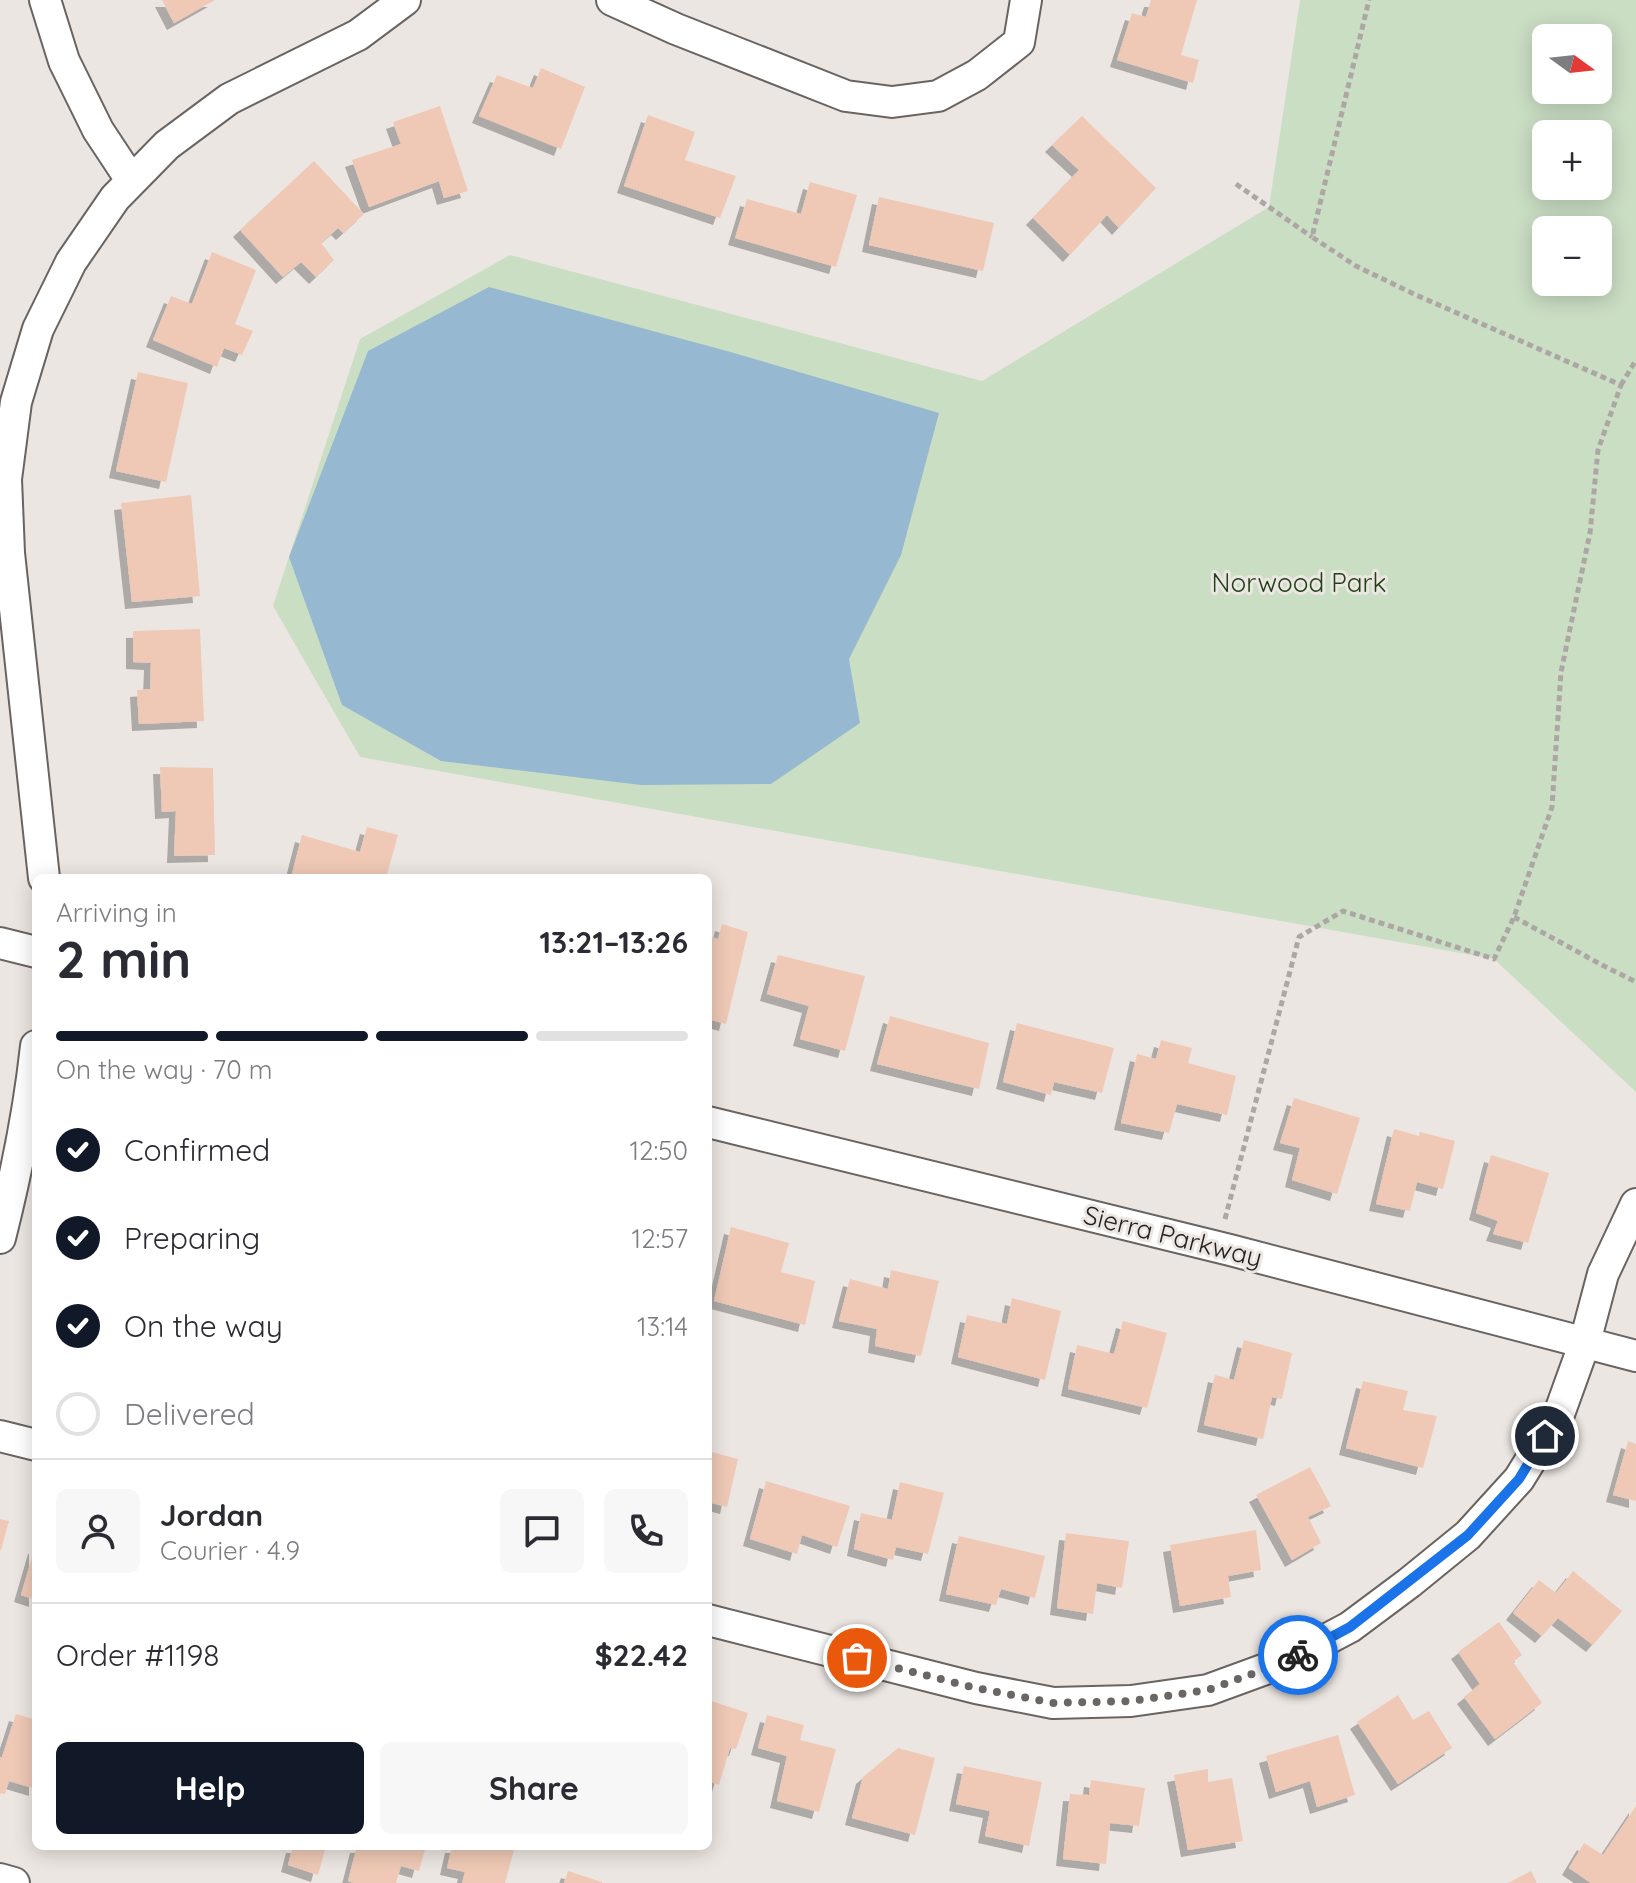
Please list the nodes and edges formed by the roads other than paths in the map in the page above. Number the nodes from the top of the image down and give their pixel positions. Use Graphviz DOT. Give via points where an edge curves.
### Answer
graph roads {
  1 [pos="45,0"];
  2 [pos="405,0"];
  3 [pos="612,0"];
  4 [pos="1026,0"];
  5 [pos="131,180"];
  6 [pos="44,874"];
  7 [pos="0,943"];
  8 [pos="32,951"];
  9 [pos="32,1086"];
  10 [pos="712,1123"];
  11 [pos="1636,1204"];
  12 [pos="0,1238"];
  13 [pos="1585,1342"];
  14 [pos="1636,1356"];
  15 [pos="0,1436"];
  16 [pos="32,1444"];
  17 [pos="712,1621"];
  18 [pos="0,1879"];
  19 [pos="14,1883"];
  1 -- 5 [label="street" via="64,61 98,130"];
  2 -- 5 [label="street" via="358,35 229,99 167,145"];
  3 -- 4 [label="street" via="846,96 892,102 938,96 977,75 1019,42"];
  5 -- 6 [label="street" via="71,262 38,329 16,402 6,479 9,553"];
  7 -- 8 [label="street"];
  9 -- 12 [label="street"];
  10 -- 13 [label="street, Sierra Parkway"];
  11 -- 13 [label="street" via="1603,1274"];
  13 -- 14 [label="street, Sierra Parkway"];
  13 -- 17 [label="street" via="1559,1414 1519,1479 1468,1535 1350,1627 1282,1663 1208,1690 1131,1701 1053,1703"];
  15 -- 16 [label="street"];
  18 -- 19 [label="street"];
}
